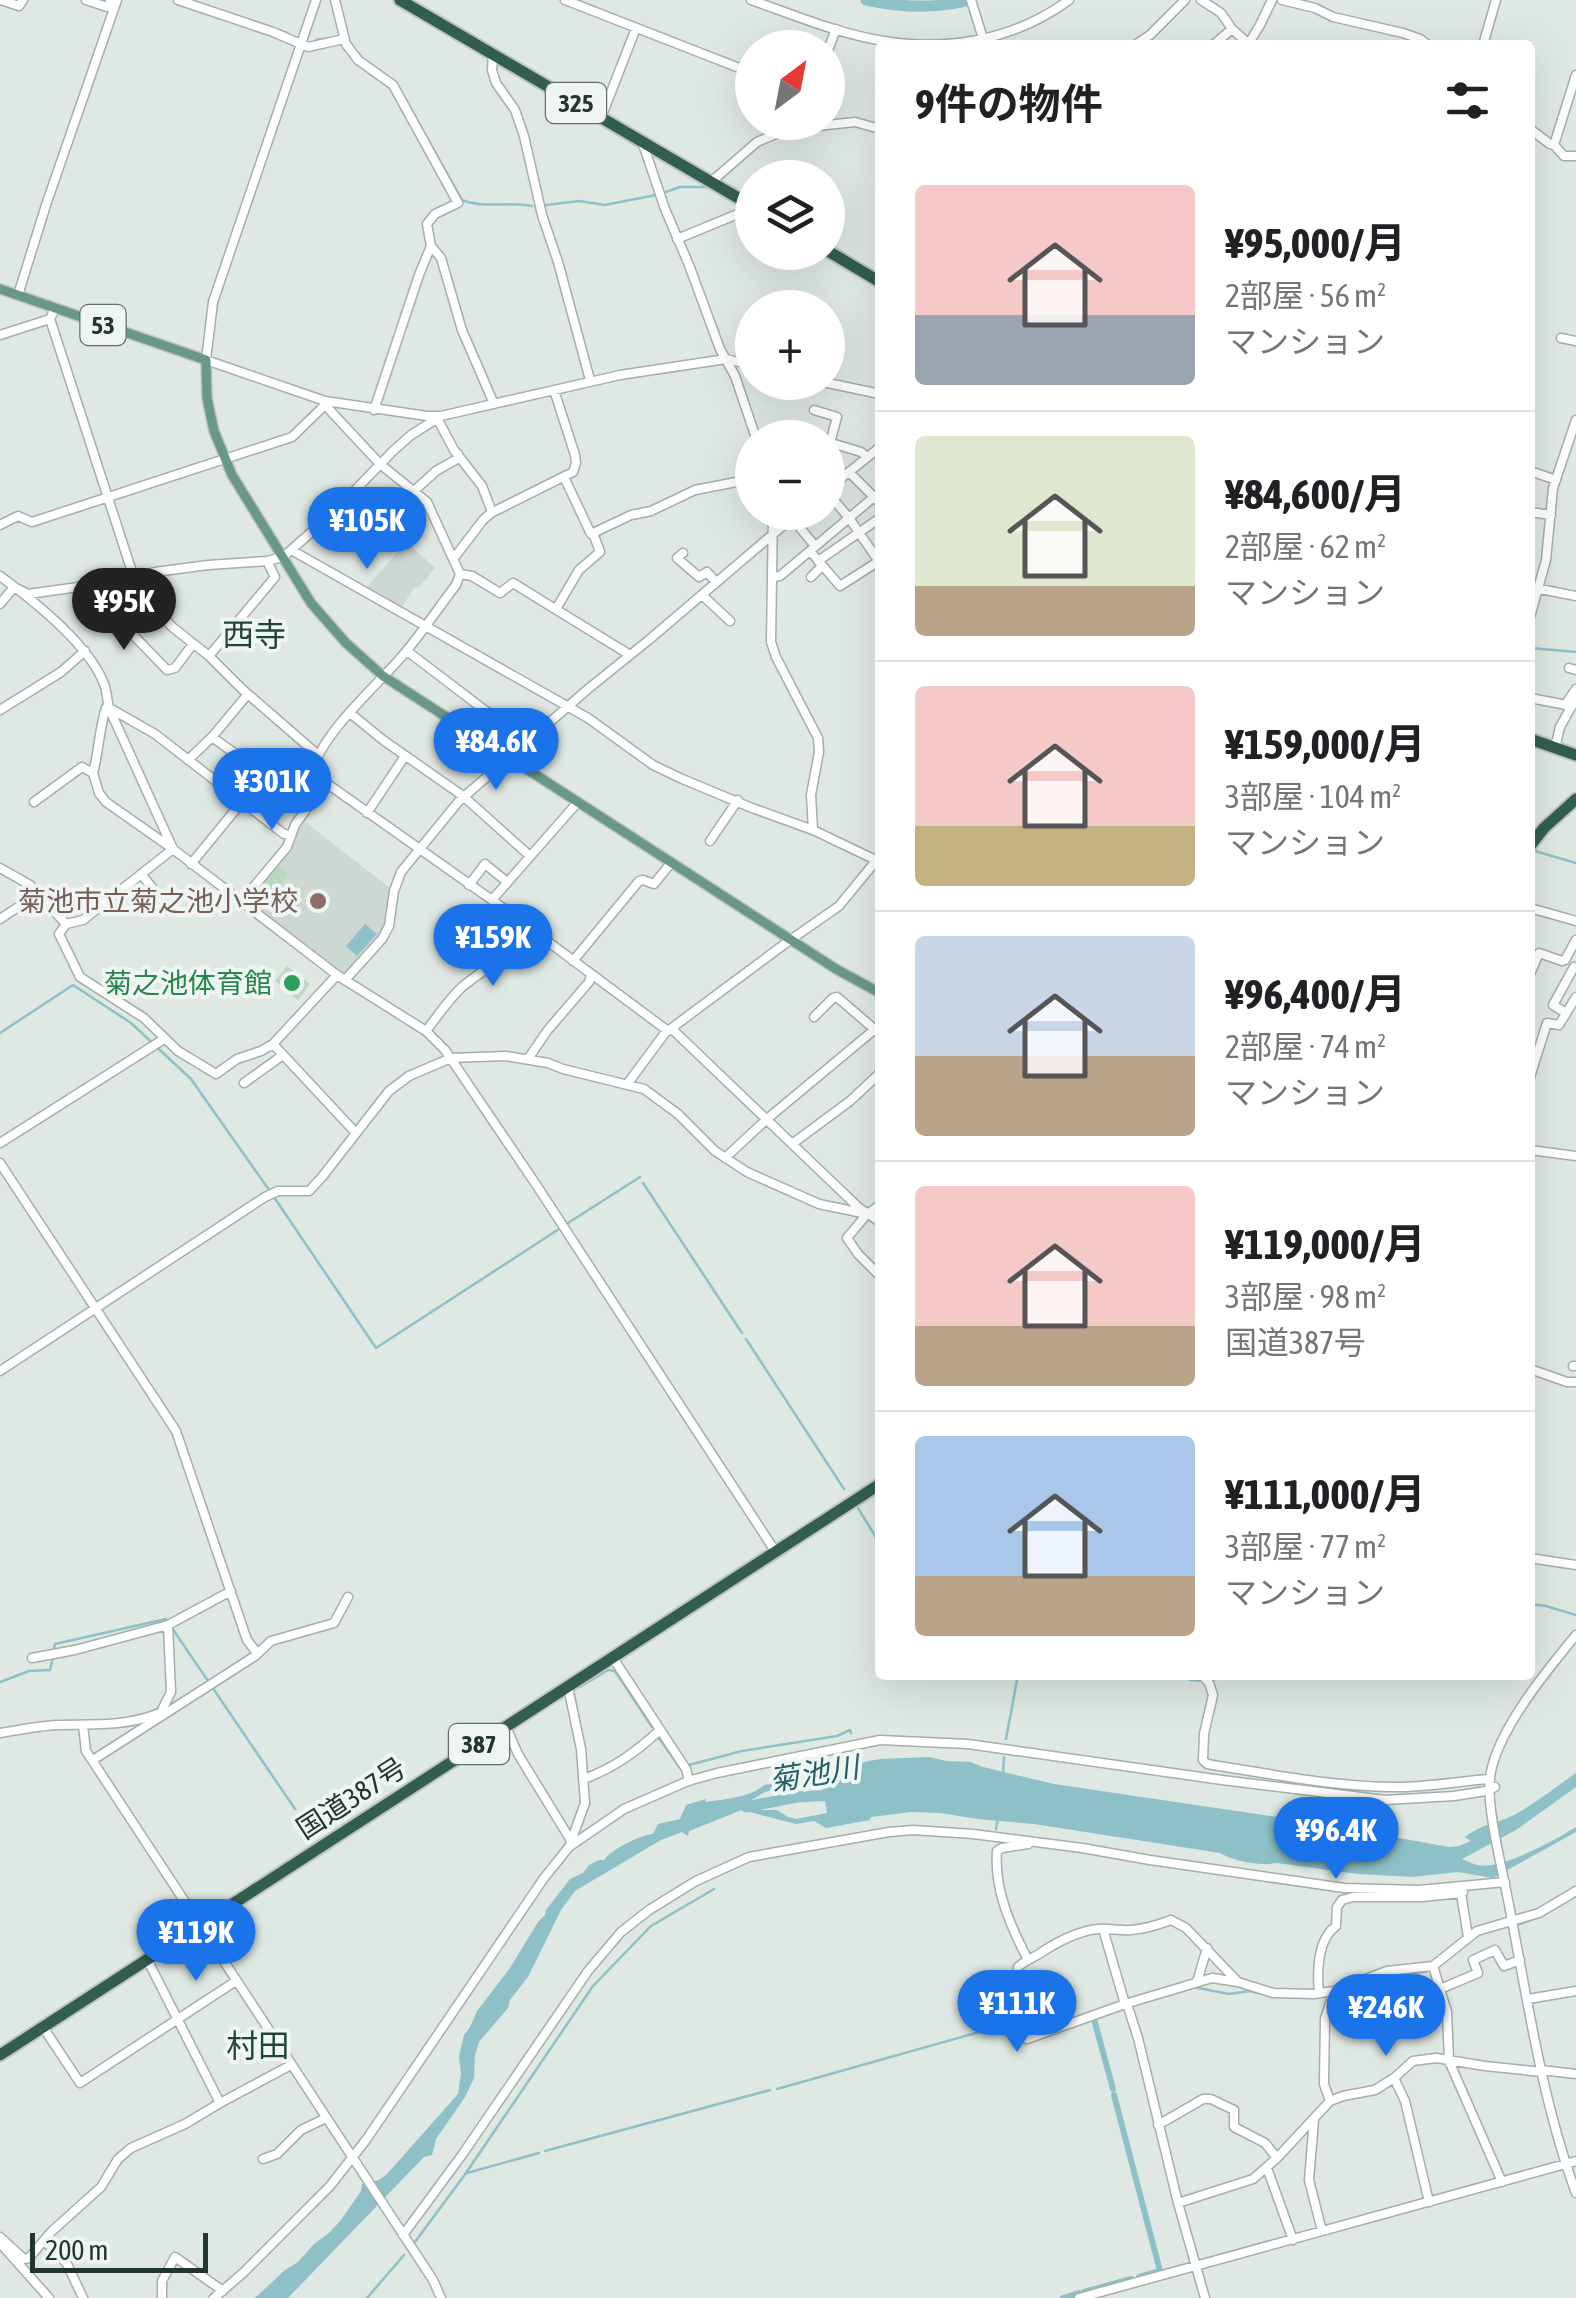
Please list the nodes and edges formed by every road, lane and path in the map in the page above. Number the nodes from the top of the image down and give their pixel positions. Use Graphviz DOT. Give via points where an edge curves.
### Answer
graph roads {
  1 [pos="0,0"];
  2 [pos="23,0"];
  3 [pos="86,0"];
  4 [pos="114,0"];
  5 [pos="178,0"];
  6 [pos="316,0"];
  7 [pos="335,0"];
  8 [pos="400,0"];
  9 [pos="565,0"];
  10 [pos="750,0"];
  11 [pos="970,0"];
  12 [pos="1069,0"];
  13 [pos="1185,0"];
  14 [pos="1201,0"];
  15 [pos="1272,0"];
  16 [pos="1282,0"];
  17 [pos="1496,0"];
  18 [pos="636,28"];
  19 [pos="836,29"];
  20 [pos="1232,29"];
  21 [pos="344,39"];
  22 [pos="877,40"];
  23 [pos="983,40"];
  24 [pos="990,40"];
  25 [pos="1142,40"];
  26 [pos="1220,40"];
  27 [pos="1244,40"];
  28 [pos="1251,40"];
  29 [pos="1417,40"];
  30 [pos="1484,40"];
  31 [pos="301,45"];
  32 [pos="493,55"];
  33 [pos="735,66"];
  34 [pos="1576,75"];
  35 [pos="601,118"];
  36 [pos="845,123"];
  37 [pos="875,127"];
  38 [pos="1535,132"];
  39 [pos="762,140"];
  40 [pos="643,143"];
  41 [pos="1554,145"];
  42 [pos="1576,156"];
  43 [pos="710,182"];
  44 [pos="735,196"];
  45 [pos="735,216"];
  46 [pos="677,238"];
  47 [pos="432,246"];
  48 [pos="845,260"];
  49 [pos="875,279"];
  50 [pos="0,289"];
  51 [pos="18,296"];
  52 [pos="55,308"];
  53 [pos="50,319"];
  54 [pos="0,335"];
  55 [pos="1561,338"];
  56 [pos="1576,341"];
  57 [pos="726,359"];
  58 [pos="206,360"];
  59 [pos="735,361"];
  60 [pos="590,380"];
  61 [pos="845,387"];
  62 [pos="554,390"];
  63 [pos="875,393"];
  64 [pos="325,403"];
  65 [pos="494,404"];
  66 [pos="374,410"];
  67 [pos="814,410"];
  68 [pos="440,417"];
  69 [pos="750,420"];
  70 [pos="836,420"];
  71 [pos="1576,420"];
  72 [pos="845,447"];
  73 [pos="875,451"];
  74 [pos="458,454"];
  75 [pos="867,457"];
  76 [pos="224,459"];
  77 [pos="380,464"];
  78 [pos="849,472"];
  79 [pos="1535,473"];
  80 [pos="845,475"];
  81 [pos="564,477"];
  82 [pos="1556,480"];
  83 [pos="735,482"];
  84 [pos="414,490"];
  85 [pos="108,497"];
  86 [pos="875,497"];
  87 [pos="875,502"];
  88 [pos="492,512"];
  89 [pos="845,513"];
  90 [pos="1535,513"];
  91 [pos="1551,516"];
  92 [pos="849,518"];
  93 [pos="875,522"];
  94 [pos="0,525"];
  95 [pos="773,530"];
  96 [pos="778,530"];
  97 [pos="803,530"];
  98 [pos="593,532"];
  99 [pos="860,533"];
  100 [pos="773,534"];
  101 [pos="812,549"];
  102 [pos="683,553"];
  103 [pos="288,554"];
  104 [pos="875,556"];
  105 [pos="454,558"];
  106 [pos="268,561"];
  107 [pos="820,564"];
  108 [pos="875,564"];
  109 [pos="460,574"];
  110 [pos="0,576"];
  111 [pos="773,577"];
  112 [pos="810,577"];
  113 [pos="134,578"];
  114 [pos="716,582"];
  115 [pos="86,586"];
  116 [pos="1535,586"];
  117 [pos="14,587"];
  118 [pos="1535,588"];
  119 [pos="702,594"];
  120 [pos="1576,596"];
  121 [pos="0,604"];
  122 [pos="556,609"];
  123 [pos="730,621"];
  124 [pos="424,626"];
  125 [pos="194,644"];
  126 [pos="85,651"];
  127 [pos="407,651"];
  128 [pos="630,655"];
  129 [pos="209,656"];
  130 [pos="382,676"];
  131 [pos="1576,689"];
  132 [pos="248,694"];
  133 [pos="1535,699"];
  134 [pos="1572,704"];
  135 [pos="109,708"];
  136 [pos="568,708"];
  137 [pos="0,710"];
  138 [pos="350,714"];
  139 [pos="212,737"];
  140 [pos="1535,741"];
  141 [pos="522,746"];
  142 [pos="1555,749"];
  143 [pos="317,754"];
  144 [pos="1576,755"];
  145 [pos="406,756"];
  146 [pos="508,758"];
  147 [pos="188,760"];
  148 [pos="312,772"];
  149 [pos="93,773"];
  150 [pos="264,775"];
  151 [pos="325,783"];
  152 [pos="463,796"];
  153 [pos="1576,799"];
  154 [pos="738,800"];
  155 [pos="34,802"];
  156 [pos="242,802"];
  157 [pos="577,803"];
  158 [pos="367,813"];
  159 [pos="814,830"];
  160 [pos="291,835"];
  161 [pos="1535,840"];
  162 [pos="710,841"];
  163 [pos="173,849"];
  164 [pos="419,850"];
  165 [pos="530,856"];
  166 [pos="875,858"];
  167 [pos="191,864"];
  168 [pos="671,864"];
  169 [pos="875,865"];
  170 [pos="0,868"];
  171 [pos="141,874"];
  172 [pos="507,882"];
  173 [pos="469,884"];
  174 [pos="38,894"];
  175 [pos="162,900"];
  176 [pos="492,900"];
  177 [pos="242,902"];
  178 [pos="1535,909"];
  179 [pos="0,919"];
  180 [pos="1576,921"];
  181 [pos="66,924"];
  182 [pos="528,928"];
  183 [pos="790,940"];
  184 [pos="1576,940"];
  185 [pos="573,960"];
  186 [pos="1565,960"];
  187 [pos="1535,962"];
  188 [pos="1575,967"];
  189 [pos="592,974"];
  190 [pos="341,977"];
  191 [pos="875,990"];
  192 [pos="1576,997"];
  193 [pos="1566,1013"];
  194 [pos="814,1017"];
  195 [pos="875,1027"];
  196 [pos="670,1030"];
  197 [pos="426,1031"];
  198 [pos="875,1031"];
  199 [pos="164,1039"];
  200 [pos="272,1044"];
  201 [pos="283,1055"];
  202 [pos="451,1058"];
  203 [pos="528,1058"];
  204 [pos="1535,1061"];
  205 [pos="875,1078"];
  206 [pos="628,1083"];
  207 [pos="244,1084"];
  208 [pos="767,1118"];
  209 [pos="356,1132"];
  210 [pos="0,1143"];
  211 [pos="792,1144"];
  212 [pos="1535,1151"];
  213 [pos="1576,1156"];
  214 [pos="725,1158"];
  215 [pos="0,1163"];
  216 [pos="875,1208"];
  217 [pos="867,1214"];
  218 [pos="875,1219"];
  219 [pos="875,1271"];
  220 [pos="96,1308"];
  221 [pos="0,1371"];
  222 [pos="1535,1371"];
  223 [pos="1576,1382"];
  224 [pos="875,1487"];
  225 [pos="775,1551"];
  226 [pos="1535,1559"];
  227 [pos="1576,1566"];
  228 [pos="231,1591"];
  229 [pos="348,1597"];
  230 [pos="168,1625"];
  231 [pos="1576,1635"];
  232 [pos="257,1653"];
  233 [pos="32,1658"];
  234 [pos="613,1658"];
  235 [pos="1206,1680"];
  236 [pos="568,1686"];
  237 [pos="162,1714"];
  238 [pos="83,1726"];
  239 [pos="506,1727"];
  240 [pos="660,1730"];
  241 [pos="0,1733"];
  242 [pos="93,1760"];
  243 [pos="584,1778"];
  244 [pos="690,1781"];
  245 [pos="1491,1787"];
  246 [pos="1040,1842"];
  247 [pos="569,1843"];
  248 [pos="1505,1882"];
  249 [pos="1480,1884"];
  250 [pos="1576,1891"];
  251 [pos="1461,1893"];
  252 [pos="1513,1921"];
  253 [pos="201,1924"];
  254 [pos="1102,1929"];
  255 [pos="1468,1937"];
  256 [pos="1207,1948"];
  257 [pos="147,1958"];
  258 [pos="1027,1958"];
  259 [pos="1520,1960"];
  260 [pos="1432,1966"];
  261 [pos="236,1980"];
  262 [pos="1196,1982"];
  263 [pos="1238,1982"];
  264 [pos="1440,1989"];
  265 [pos="1334,1991"];
  266 [pos="1576,1992"];
  267 [pos="1318,1993"];
  268 [pos="1528,1999"];
  269 [pos="1126,2004"];
  270 [pos="177,2019"];
  271 [pos="43,2026"];
  272 [pos="0,2054"];
  273 [pos="1448,2062"];
  274 [pos="291,2065"];
  275 [pos="1542,2071"];
  276 [pos="1576,2074"];
  277 [pos="1394,2078"];
  278 [pos="1330,2102"];
  279 [pos="220,2103"];
  280 [pos="326,2118"];
  281 [pos="1314,2120"];
  282 [pos="1158,2125"];
  283 [pos="352,2158"];
  284 [pos="1277,2158"];
  285 [pos="264,2159"];
  286 [pos="1576,2161"];
  287 [pos="1565,2164"];
  288 [pos="1267,2168"];
  289 [pos="1502,2182"];
  290 [pos="1576,2194"];
  291 [pos="1178,2202"];
  292 [pos="1430,2202"];
  293 [pos="1322,2231"];
  294 [pos="403,2235"];
  295 [pos="0,2240"];
  296 [pos="44,2240"];
  297 [pos="1293,2240"];
  298 [pos="1196,2266"];
  299 [pos="223,2291"];
  300 [pos="49,2298"];
  301 [pos="83,2298"];
  302 [pos="162,2298"];
  303 [pos="214,2298"];
  304 [pos="441,2298"];
  305 [pos="1079,2298"];
  306 [pos="1205,2298"];
  1 -- 2 [label="street" via="19,6"];
  3 -- 4 [label="street" via="107,7"];
  4 -- 51 [label="street"];
  5 -- 31 [label="street"];
  6 -- 31 [label="street"];
  7 -- 21 [label="street"];
  8 -- 32 [label="highway, 325"];
  9 -- 18 [label="street"];
  10 -- 19 [label="street"];
  11 -- 23 [label="street"];
  12 -- 24 [label="street"];
  13 -- 25 [label="street"];
  14 -- 20 [label="street"];
  15 -- 28 [label="street"];
  16 -- 29 [label="street"];
  17 -- 30 [label="street"];
  18 -- 33 [label="street"];
  18 -- 35 [label="street"];
  19 -- 22 [label="street"];
  20 -- 26 [label="street"];
  20 -- 27 [label="street"];
  21 -- 31 [label="street"];
  21 -- 47 [label="street" via="358,60 393,85 458,203 429,220"];
  31 -- 58 [label="street" via="213,302"];
  32 -- 35 [label="highway, 325"];
  32 -- 60 [label="street" via="496,83 516,110 524,136"];
  34 -- 41 [label="street"];
  35 -- 40 [label="highway, 325"];
  36 -- 37 [label="street"];
  38 -- 41 [label="street"];
  39 -- 43 [label="street"];
  40 -- 43 [label="highway, 325"];
  40 -- 46 [label="street"];
  41 -- 42 [label="street" via="1564,156"];
  43 -- 44 [label="highway, 325"];
  45 -- 46 [label="street"];
  46 -- 57 [label="street"];
  47 -- 65 [label="street"];
  47 -- 66 [label="street"];
  48 -- 49 [label="highway"];
  50 -- 51 [label="main road, 53"];
  51 -- 52 [label="main road, 53"];
  52 -- 53 [label="street"];
  52 -- 58 [label="main road, 53"];
  53 -- 54 [label="street"];
  53 -- 85 [label="street"];
  55 -- 56 [label="street"];
  57 -- 59 [label="street"];
  57 -- 60 [label="street"];
  57 -- 69 [label="street"];
  58 -- 64 [label="street"];
  58 -- 76 [label="main road" via="207,398"];
  60 -- 62 [label="street"];
  61 -- 63 [label="street"];
  62 -- 65 [label="street"];
  62 -- 81 [label="street" via="576,463"];
  64 -- 66 [label="street"];
  64 -- 76 [label="street" via="292,437"];
  64 -- 77 [label="street"];
  65 -- 68 [label="street"];
  66 -- 68 [label="street"];
  67 -- 70 [label="street"];
  68 -- 74 [label="street"];
  68 -- 77 [label="street"];
  71 -- 82 [label="street"];
  72 -- 75 [label="street"];
  73 -- 75 [label="street"];
  74 -- 84 [label="street"];
  74 -- 88 [label="street"];
  75 -- 78 [label="street"];
  76 -- 85 [label="street"];
  76 -- 103 [label="main road"];
  77 -- 84 [label="street"];
  77 -- 103 [label="street"];
  78 -- 80 [label="street"];
  78 -- 86 [label="street"];
  79 -- 82 [label="street"];
  81 -- 88 [label="street"];
  81 -- 98 [label="street"];
  82 -- 91 [label="street"];
  83 -- 98 [label="street" via="695,490"];
  84 -- 105 [label="street" via="427,502"];
  85 -- 94 [label="street" via="32,522 18,516"];
  85 -- 113 [label="street"];
  87 -- 92 [label="street"];
  88 -- 105 [label="street"];
  89 -- 92 [label="street"];
  90 -- 91 [label="street"];
  91 -- 116 [label="street"];
  92 -- 99 [label="street"];
  92 -- 101 [label="street"];
  93 -- 99 [label="street"];
  95 -- 100 [label="street"];
  96 -- 100 [label="street"];
  97 -- 101 [label="street"];
  98 -- 122 [label="street" via="600,552 579,570"];
  99 -- 104 [label="street"];
  99 -- 107 [label="street"];
  100 -- 111 [label="street"];
  100 -- 114 [label="street"];
  101 -- 107 [label="street"];
  101 -- 111 [label="street"];
  102 -- 114 [label="street" via="677,558 699,578 707,572"];
  103 -- 106 [label="street"];
  103 -- 124 [label="street"];
  103 -- 130 [label="main road" via="302,590"];
  105 -- 109 [label="street"];
  106 -- 113 [label="street"];
  106 -- 129 [label="street" via="276,578"];
  107 -- 108 [label="street" via="840,586"];
  107 -- 112 [label="street"];
  109 -- 122 [label="street" via="500,593 514,583"];
  109 -- 124 [label="street"];
  110 -- 117 [label="street"];
  111 -- 159 [label="street" via="773,649 819,745 811,795"];
  113 -- 115 [label="street"];
  113 -- 125 [label="street"];
  114 -- 119 [label="street"];
  115 -- 117 [label="street" via="28,594"];
  115 -- 125 [label="street" via="167,670"];
  117 -- 121 [label="street"];
  117 -- 126 [label="street"];
  118 -- 120 [label="street"];
  119 -- 123 [label="street"];
  119 -- 128 [label="street"];
  122 -- 128 [label="street"];
  124 -- 127 [label="street"];
  124 -- 136 [label="street"];
  125 -- 129 [label="street"];
  126 -- 135 [label="street"];
  126 -- 137 [label="street"];
  127 -- 130 [label="street"];
  127 -- 141 [label="street" via="512,731"];
  128 -- 136 [label="street"];
  129 -- 132 [label="street"];
  130 -- 138 [label="street"];
  130 -- 146 [label="main road"];
  131 -- 134 [label="street"];
  132 -- 139 [label="street"];
  132 -- 143 [label="street"];
  133 -- 134 [label="street"];
  134 -- 142 [label="street"];
  135 -- 147 [label="street"];
  135 -- 149 [label="street"];
  135 -- 163 [label="street"];
  136 -- 141 [label="street"];
  136 -- 154 [label="street" via="653,765"];
  138 -- 143 [label="street"];
  138 -- 145 [label="street"];
  139 -- 147 [label="street"];
  139 -- 150 [label="street"];
  140 -- 142 [label="highway"];
  141 -- 146 [label="street"];
  142 -- 144 [label="highway"];
  143 -- 148 [label="street"];
  145 -- 152 [label="street"];
  145 -- 158 [label="street"];
  146 -- 152 [label="street"];
  146 -- 157 [label="main road"];
  147 -- 156 [label="street"];
  148 -- 150 [label="street"];
  148 -- 151 [label="street"];
  149 -- 155 [label="street" via="82,767"];
  149 -- 163 [label="street" via="106,802"];
  150 -- 156 [label="street"];
  151 -- 158 [label="street"];
  151 -- 160 [label="street"];
  152 -- 164 [label="street"];
  152 -- 165 [label="street"];
  153 -- 161 [label="highway"];
  154 -- 159 [label="street"];
  154 -- 162 [label="street"];
  156 -- 160 [label="street"];
  156 -- 167 [label="street"];
  157 -- 165 [label="street"];
  157 -- 168 [label="main road"];
  158 -- 164 [label="street"];
  159 -- 166 [label="street"];
  160 -- 177 [label="street"];
  163 -- 167 [label="street"];
  163 -- 171 [label="street"];
  164 -- 173 [label="street"];
  164 -- 190 [label="street" via="401,872 382,939"];
  165 -- 172 [label="street"];
  167 -- 177 [label="street"];
  168 -- 183 [label="main road"];
  168 -- 185 [label="street" via="654,884 640,880"];
  169 -- 183 [label="street" via="840,906"];
  170 -- 174 [label="street"];
  171 -- 175 [label="street"];
  171 -- 181 [label="street" via="84,920"];
  172 -- 173 [label="street" via="485,864"];
  172 -- 176 [label="street"];
  173 -- 176 [label="street"];
  174 -- 179 [label="street"];
  174 -- 181 [label="street"];
  176 -- 182 [label="street"];
  177 -- 190 [label="street"];
  178 -- 180 [label="street"];
  181 -- 199 [label="street" via="58,934 80,977 144,1018"];
  182 -- 185 [label="street"];
  182 -- 197 [label="street"];
  183 -- 191 [label="main road"];
  183 -- 196 [label="street"];
  184 -- 186 [label="street"];
  185 -- 189 [label="street"];
  186 -- 187 [label="street" via="1539,953"];
  186 -- 188 [label="street"];
  188 -- 193 [label="street" via="1553,1005"];
  189 -- 196 [label="street"];
  189 -- 203 [label="street"];
  190 -- 197 [label="street"];
  190 -- 200 [label="street"];
  192 -- 193 [label="street"];
  193 -- 204 [label="street" via="1558,1025 1547,1022"];
  194 -- 195 [label="street" via="837,997"];
  196 -- 206 [label="street"];
  196 -- 208 [label="street"];
  197 -- 202 [label="street"];
  198 -- 208 [label="street"];
  199 -- 200 [label="street" via="216,1074"];
  199 -- 210 [label="street"];
  200 -- 201 [label="street"];
  201 -- 207 [label="street"];
  201 -- 209 [label="street"];
  202 -- 203 [label="street"];
  202 -- 209 [label="street" via="388,1091"];
  202 -- 225 [label="street"];
  203 -- 206 [label="street"];
  205 -- 211 [label="street"];
  206 -- 214 [label="street" via="678,1114"];
  208 -- 211 [label="street"];
  208 -- 214 [label="street"];
  209 -- 220 [label="street" via="309,1191 265,1197"];
  211 -- 217 [label="street"];
  212 -- 213 [label="street"];
  214 -- 217 [label="street" via="820,1204"];
  215 -- 220 [label="street"];
  216 -- 217 [label="street"];
  217 -- 218 [label="street"];
  217 -- 219 [label="street" via="847,1238"];
  220 -- 221 [label="street"];
  220 -- 228 [label="street" via="176,1431"];
  222 -- 223 [label="street"];
  224 -- 225 [label="highway, 国道387号 / 387"];
  225 -- 234 [label="highway, 国道387号 / 387"];
  226 -- 227 [label="street"];
  228 -- 230 [label="street"];
  228 -- 232 [label="street"];
  229 -- 232 [label="street" via="334,1623 271,1641"];
  230 -- 233 [label="street"];
  230 -- 237 [label="street" via="171,1686"];
  231 -- 245 [label="street" via="1509,1729"];
  232 -- 237 [label="street"];
  234 -- 236 [label="highway, 国道387号 / 387"];
  234 -- 240 [label="street"];
  235 -- 245 [label="street" via="1213,1695 1204,1734 1207,1764 1378,1786"];
  236 -- 239 [label="highway, 国道387号 / 387"];
  236 -- 243 [label="street"];
  237 -- 238 [label="street"];
  237 -- 242 [label="street"];
  238 -- 241 [label="street"];
  238 -- 242 [label="street"];
  239 -- 247 [label="street"];
  239 -- 253 [label="highway, 国道387号 / 387"];
  240 -- 243 [label="street" via="622,1761"];
  240 -- 244 [label="street"];
  242 -- 253 [label="street"];
  243 -- 247 [label="street" via="583,1812"];
  244 -- 245 [label="street" via="891,1740 968,1744 1385,1800"];
  244 -- 247 [label="street" via="624,1809"];
  245 -- 248 [label="street"];
  246 -- 249 [label="street" via="1344,1888"];
  246 -- 258 [label="street" via="996,1854 1002,1899"];
  246 -- 294 [label="street" via="889,1832 749,1857 648,1910 588,1971"];
  247 -- 283 [label="street"];
  248 -- 249 [label="street"];
  248 -- 252 [label="street"];
  249 -- 251 [label="street"];
  250 -- 252 [label="street"];
  251 -- 255 [label="street"];
  251 -- 267 [label="street" via="1342,1900 1323,1946"];
  252 -- 255 [label="street"];
  252 -- 259 [label="street"];
  253 -- 257 [label="highway, 国道387号 / 387"];
  253 -- 261 [label="street"];
  254 -- 256 [label="street" via="1170,1920"];
  254 -- 258 [label="street"];
  254 -- 269 [label="street"];
  255 -- 260 [label="street"];
  256 -- 262 [label="street"];
  256 -- 263 [label="street"];
  257 -- 270 [label="street"];
  257 -- 271 [label="highway, 国道387号 / 387"];
  258 -- 269 [label="street" via="1018,1967 1016,2003 1027,2039"];
  259 -- 264 [label="street" via="1504,1966 1495,1950 1473,1960 1478,1973"];
  259 -- 268 [label="street"];
  260 -- 264 [label="street"];
  260 -- 265 [label="street" via="1387,1971"];
  261 -- 270 [label="street"];
  261 -- 274 [label="street"];
  262 -- 263 [label="street"];
  262 -- 269 [label="street"];
  263 -- 267 [label="street" via="1272,1993"];
  264 -- 273 [label="street"];
  265 -- 267 [label="street"];
  265 -- 278 [label="street" via="1325,2019"];
  266 -- 268 [label="street"];
  268 -- 275 [label="street"];
  269 -- 282 [label="street"];
  270 -- 271 [label="street" via="80,2083"];
  270 -- 279 [label="street"];
  271 -- 272 [label="highway, 国道387号 / 387"];
  273 -- 275 [label="street"];
  273 -- 277 [label="street" via="1422,2058"];
  273 -- 289 [label="street"];
  274 -- 279 [label="street"];
  274 -- 280 [label="street"];
  275 -- 276 [label="street"];
  275 -- 287 [label="street"];
  277 -- 278 [label="street"];
  277 -- 292 [label="street"];
  278 -- 281 [label="street"];
  279 -- 296 [label="street" via="128,2150 101,2188"];
  280 -- 283 [label="street"];
  280 -- 285 [label="street"];
  281 -- 284 [label="street"];
  281 -- 293 [label="street" via="1309,2180"];
  282 -- 284 [label="street" via="1211,2100 1234,2110 1234,2127 1265,2143"];
  282 -- 291 [label="street"];
  283 -- 294 [label="street"];
  283 -- 299 [label="street"];
  284 -- 288 [label="street"];
  286 -- 287 [label="street"];
  287 -- 289 [label="street"];
  287 -- 290 [label="street"];
  288 -- 291 [label="street" via="1253,2179"];
  288 -- 297 [label="street"];
  289 -- 292 [label="street"];
  291 -- 298 [label="street"];
  292 -- 293 [label="street"];
  293 -- 297 [label="street"];
  294 -- 304 [label="street"];
  295 -- 296 [label="street" via="24,2259"];
  295 -- 300 [label="street"];
  296 -- 301 [label="street" via="68,2264"];
  297 -- 298 [label="street"];
  298 -- 305 [label="street"];
  298 -- 306 [label="street"];
  299 -- 302 [label="street" via="175,2257 162,2281"];
  299 -- 303 [label="street"];
}
